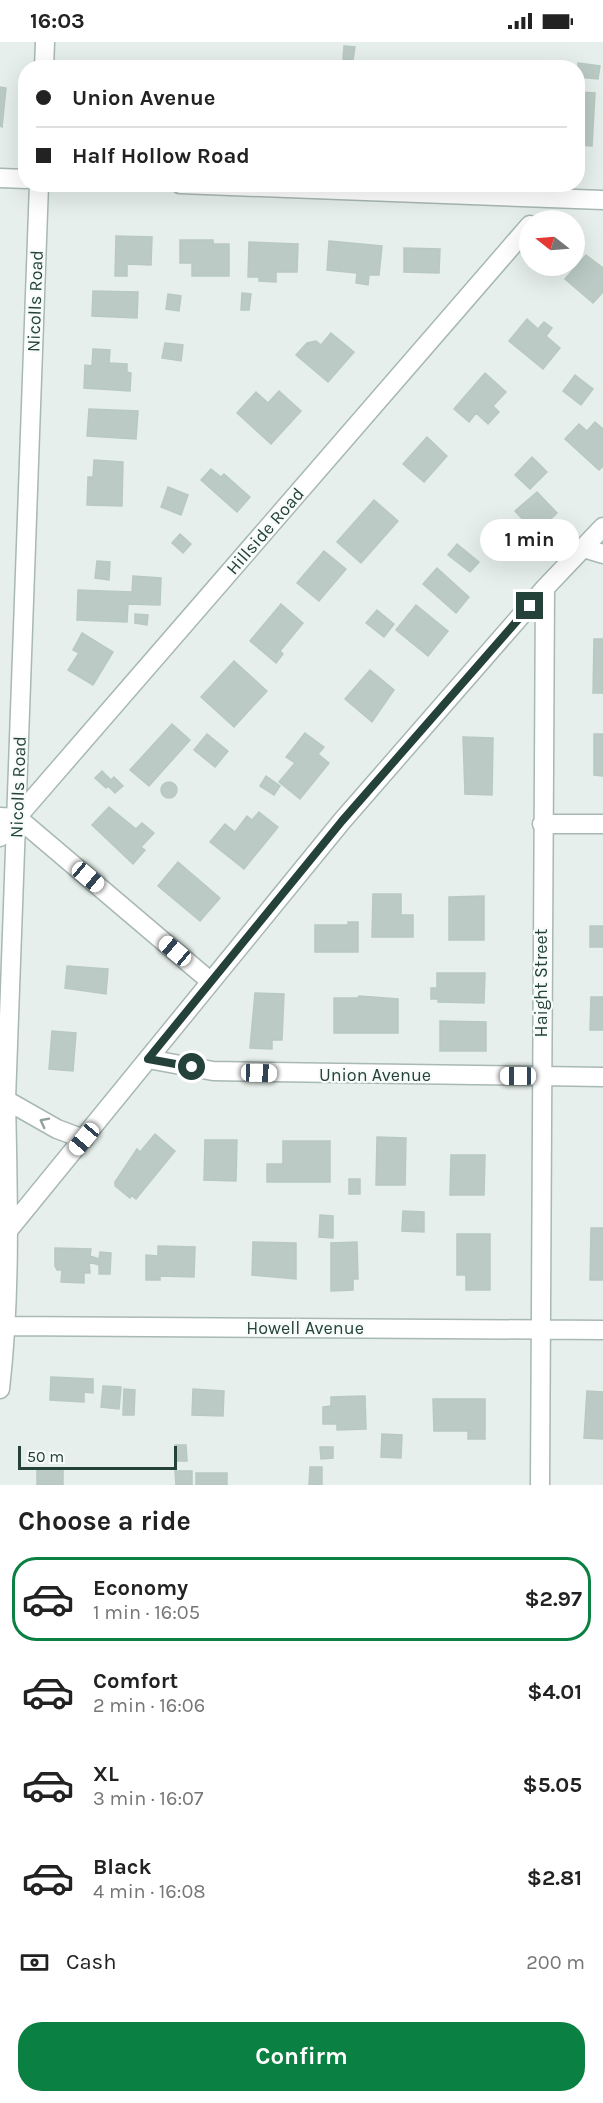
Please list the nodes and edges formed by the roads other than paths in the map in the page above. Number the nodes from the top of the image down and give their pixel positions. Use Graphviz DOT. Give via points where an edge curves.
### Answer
graph roads {
  1 [pos="45,42"];
  2 [pos="44,60"];
  3 [pos="0,178"];
  4 [pos="18,179"];
  5 [pos="39,192"];
  6 [pos="393,192"];
  7 [pos="552,198"];
  8 [pos="603,200"];
  9 [pos="542,210"];
  10 [pos="519,237"];
  11 [pos="603,527"];
  12 [pos="583,548"];
  13 [pos="603,554"];
  14 [pos="545,588"];
  15 [pos="9,817"];
  16 [pos="542,824"];
  17 [pos="603,824"];
  18 [pos="0,837"];
  19 [pos="5,938"];
  20 [pos="210,981"];
  21 [pos="148,1059"];
  22 [pos="541,1076"];
  23 [pos="603,1077"];
  24 [pos="6,1100"];
  25 [pos="84,1139"];
  26 [pos="4,1235"];
  27 [pos="8,1326"];
  28 [pos="541,1330"];
  29 [pos="603,1330"];
  30 [pos="0,1387"];
  31 [pos="540,1485"];
  1 -- 2 [label="street"];
  3 -- 4 [label="street"];
  5 -- 15 [label="street, Nicolls Road"];
  6 -- 7 [label="street"];
  7 -- 8 [label="street"];
  7 -- 9 [label="street"];
  10 -- 15 [label="street, Hillside Road"];
  11 -- 12 [label="street"];
  12 -- 13 [label="street"];
  12 -- 14 [label="street"];
  14 -- 16 [label="street, Haight Street"];
  14 -- 20 [label="street" via="342,821"];
  15 -- 18 [label="street, Hillside Road"];
  15 -- 19 [label="street, Nicolls Road"];
  15 -- 20 [label="street"];
  16 -- 17 [label="street"];
  16 -- 22 [label="street, Haight Street"];
  19 -- 24 [label="street, Nicolls Road"];
  20 -- 21 [label="street"];
  21 -- 22 [label="street, Union Avenue" via="213,1071"];
  21 -- 25 [label="street"];
  22 -- 23 [label="street, Union Avenue"];
  22 -- 28 [label="street, Haight Street"];
  25 -- 24 [label="street, one-way" via="57,1129"];
  24 -- 26 [label="street, Nicolls Road"];
  25 -- 26 [label="street"];
  26 -- 27 [label="street, Nicolls Road"];
  27 -- 28 [label="street, Howell Avenue"];
  27 -- 30 [label="street, Nicolls Road"];
  28 -- 29 [label="street, Howell Avenue"];
  28 -- 31 [label="street, Haight Street"];
}
